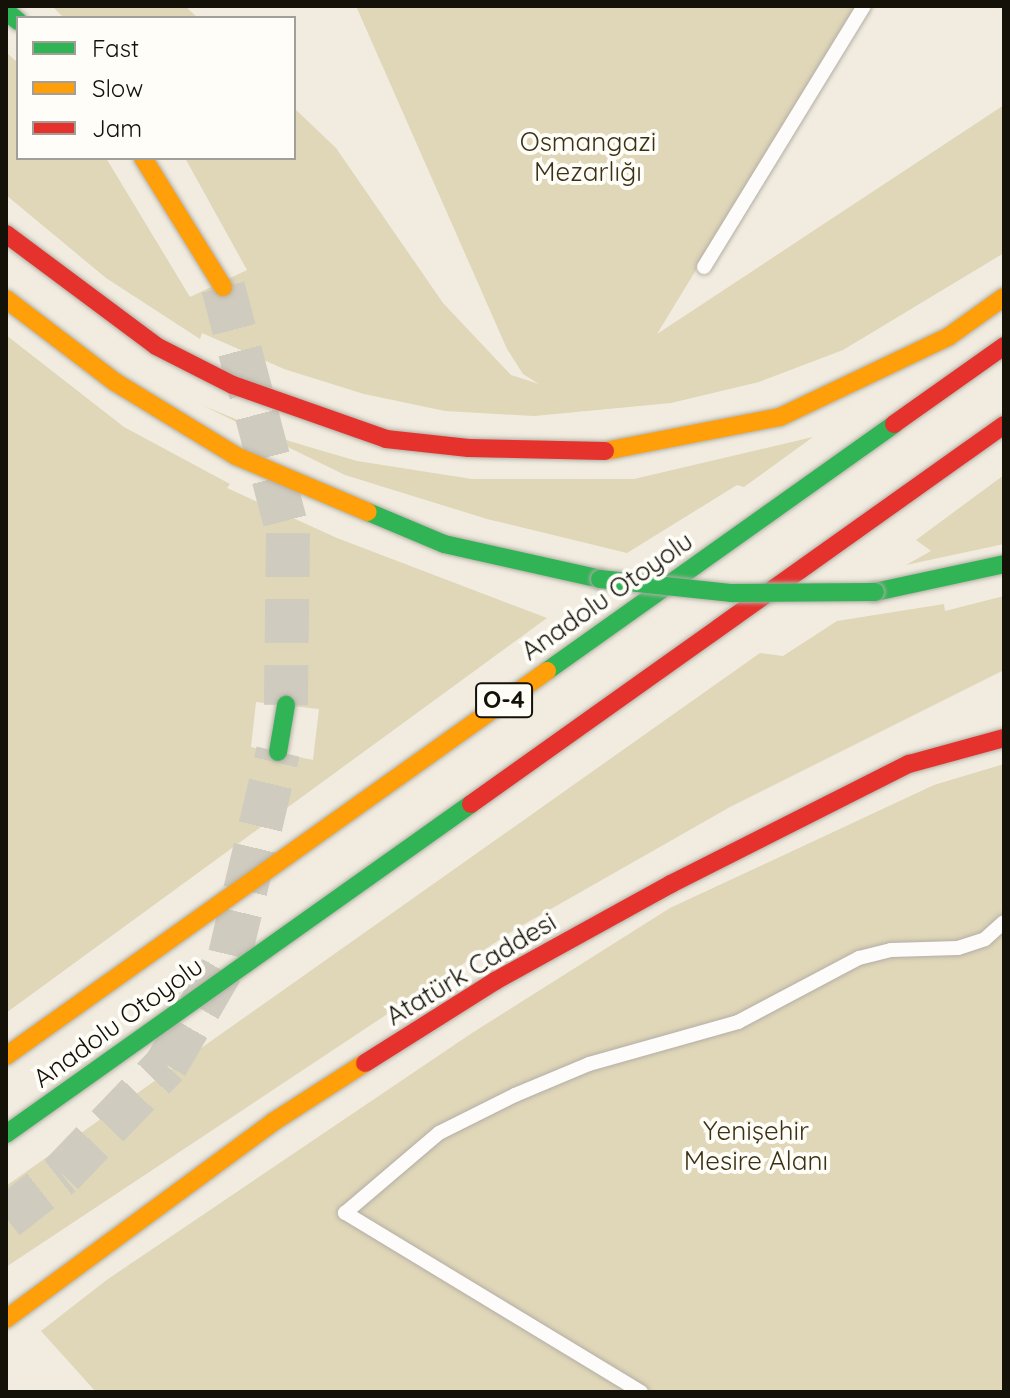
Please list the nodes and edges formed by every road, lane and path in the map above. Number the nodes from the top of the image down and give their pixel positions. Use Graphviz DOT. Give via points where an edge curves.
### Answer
graph roads {
  1 [pos="864,6"];
  2 [pos="144,160"];
  3 [pos="6,234"];
  4 [pos="704,267"];
  5 [pos="223,287"];
  6 [pos="1004,297"];
  7 [pos="6,299"];
  8 [pos="1004,346"];
  9 [pos="1004,425"];
  10 [pos="1004,564"];
  11 [pos="286,705"];
  12 [pos="1004,738"];
  13 [pos="278,752"];
  14 [pos="1004,922"];
  15 [pos="6,1056"];
  16 [pos="6,1134"];
  17 [pos="6,1319"];
  18 [pos="641,1392"];
  1 -- 4 [label="lane"];
  2 -- 5 [label="main road"];
  3 -- 6 [label="main road" via="156,346 233,385 386,439 469,448 601,452 780,417 948,337"];
  7 -- 10 [label="main road, bridge" via="115,382 236,456 444,544 600,579 732,593 875,592"];
  8 -- 15 [label="main road, Anadolu Otoyolu / O-4"];
  9 -- 16 [label="main road, Anadolu Otoyolu / O-4"];
  11 -- 13 [label="main road"];
  12 -- 17 [label="main road, Atatürk Caddesi" via="909,764 671,884 495,981 273,1122"];
  14 -- 18 [label="lane" via="985,939 958,948 891,950 859,958 738,1022 589,1064 515,1095 439,1133 345,1213"];
}
